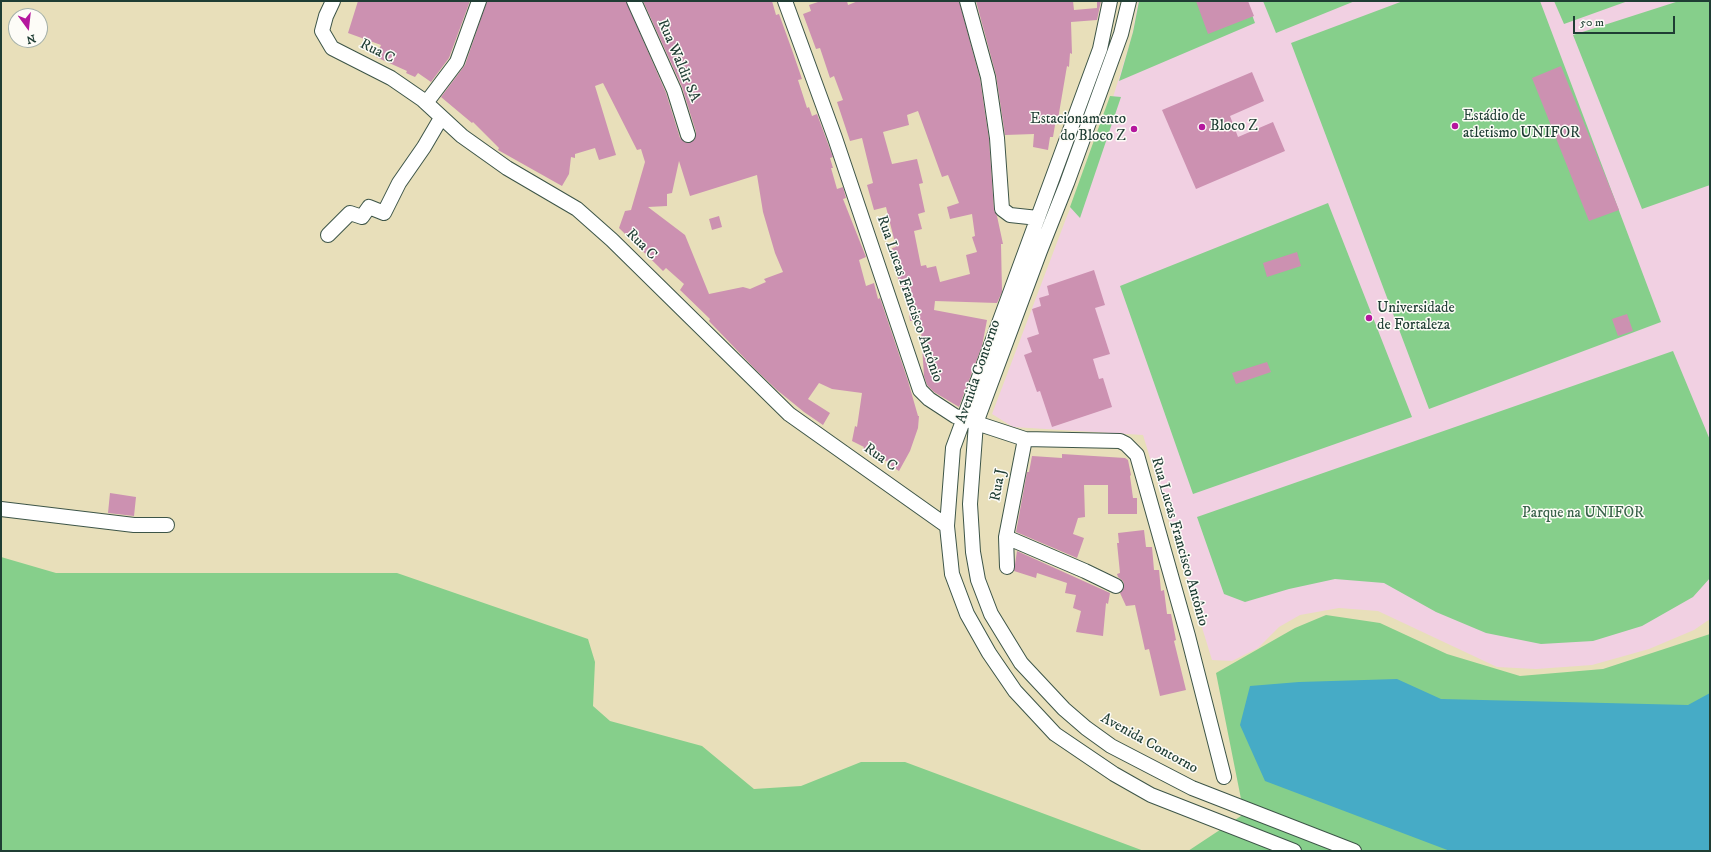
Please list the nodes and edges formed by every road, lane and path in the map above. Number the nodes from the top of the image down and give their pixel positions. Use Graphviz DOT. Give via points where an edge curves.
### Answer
graph roads {
  1 [pos="333,1"];
  2 [pos="479,1"];
  3 [pos="634,1"];
  4 [pos="785,1"];
  5 [pos="967,1"];
  6 [pos="1110,1"];
  7 [pos="1128,1"];
  8 [pos="426,103"];
  9 [pos="441,118"];
  10 [pos="688,135"];
  11 [pos="1038,218"];
  12 [pos="328,235"];
  13 [pos="963,419"];
  14 [pos="976,423"];
  15 [pos="1025,439"];
  16 [pos="1,509"];
  17 [pos="167,525"];
  18 [pos="947,526"];
  19 [pos="1006,536"];
  20 [pos="1007,567"];
  21 [pos="1116,586"];
  22 [pos="1224,776"];
  23 [pos="1294,851"];
  24 [pos="1354,851"];
  1 -- 8 [label="street, Rua C" via="322,31 332,48 391,78"];
  2 -- 8 [label="street" via="457,62"];
  3 -- 10 [label="street, Rua Waldir SA" via="674,90"];
  4 -- 13 [label="street, Rua Lucas Francisco Antônio" via="838,145 920,390 929,399"];
  5 -- 11 [label="street" via="988,77 997,138 1002,209 1010,215"];
  6 -- 11 [label="street, Avenida Contorno" via="1100,49"];
  7 -- 14 [label="street, Avenida Contorno" via="1119,41"];
  8 -- 9 [label="street, Rua C"];
  9 -- 12 [label="street" via="399,183 384,213 369,207 361,217 350,213"];
  9 -- 18 [label="street, Rua C" via="507,168 577,209 612,240 789,414"];
  11 -- 13 [label="street, Avenida Contorno"];
  13 -- 14 [label="street, Rua Lucas Francisco Antônio"];
  13 -- 18 [label="street, Avenida Contorno" via="953,448"];
  14 -- 15 [label="street, Rua Lucas Francisco Antônio"];
  14 -- 24 [label="street, Avenida Contorno" via="970,504 973,552 978,580 991,614 1022,663 1064,709 1111,746 1192,788"];
  15 -- 19 [label="street, Rua J"];
  15 -- 22 [label="street, Rua Lucas Francisco Antônio" via="1120,441 1137,455"];
  16 -- 17 [label="street" via="134,525"];
  18 -- 23 [label="street, Avenida Contorno" via="952,574 966,614 988,653 1015,692 1056,734 1114,774 1151,795"];
  19 -- 20 [label="street, Rua J"];
  19 -- 21 [label="street"];
}
